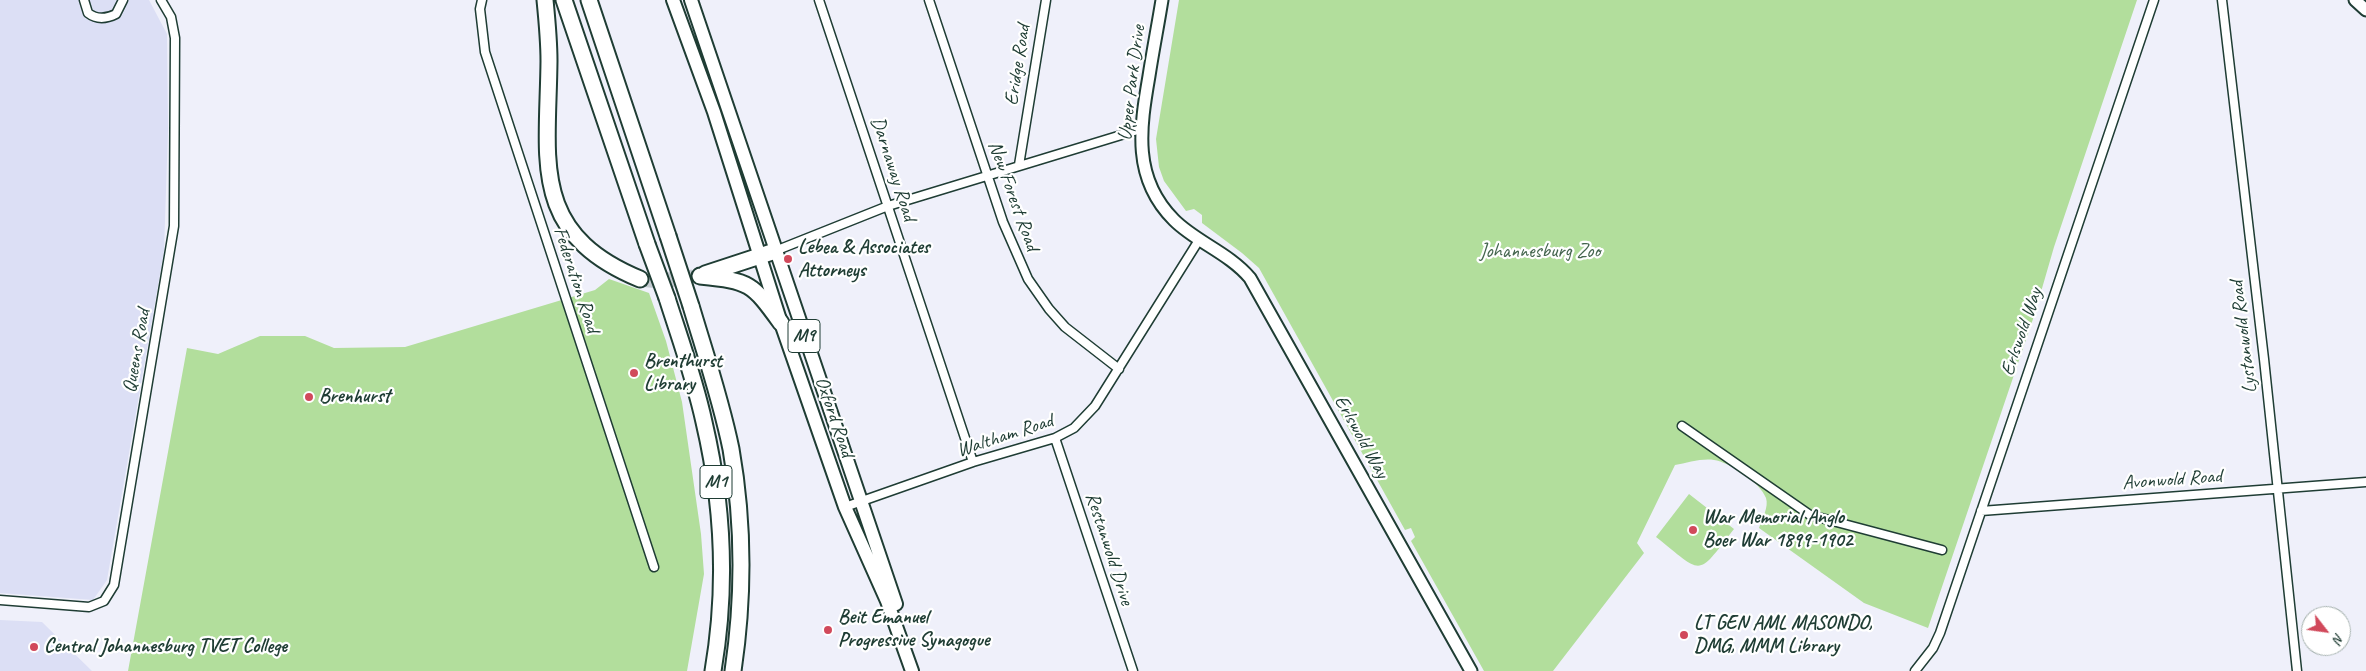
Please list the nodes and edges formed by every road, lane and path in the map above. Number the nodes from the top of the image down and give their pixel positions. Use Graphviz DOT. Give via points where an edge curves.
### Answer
graph roads {
  1 [pos="84,0"];
  2 [pos="123,0"];
  3 [pos="161,0"];
  4 [pos="482,0"];
  5 [pos="545,0"];
  6 [pos="564,0"];
  7 [pos="589,0"];
  8 [pos="691,0"];
  9 [pos="819,0"];
  10 [pos="928,0"];
  11 [pos="1162,0"];
  12 [pos="2154,0"];
  13 [pos="2222,0"];
  14 [pos="2354,0"];
  15 [pos="1044,2"];
  16 [pos="674,3"];
  17 [pos="2366,10"];
  18 [pos="1141,129"];
  19 [pos="1019,165"];
  20 [pos="987,175"];
  21 [pos="888,206"];
  22 [pos="1198,240"];
  23 [pos="768,254"];
  24 [pos="640,279"];
  25 [pos="782,323"];
  26 [pos="1119,369"];
  27 [pos="1682,426"];
  28 [pos="1055,438"];
  29 [pos="973,462"];
  30 [pos="2366,482"];
  31 [pos="2278,488"];
  32 [pos="860,501"];
  33 [pos="845,507"];
  34 [pos="1981,511"];
  35 [pos="1942,550"];
  36 [pos="654,567"];
  37 [pos="0,600"];
  38 [pos="713,671"];
  39 [pos="733,671"];
  40 [pos="912,671"];
  41 [pos="919,671"];
  42 [pos="1133,671"];
  43 [pos="1471,671"];
  44 [pos="1915,671"];
  45 [pos="2297,671"];
  1 -- 2 [label="street" via="88,13 104,18 116,14"];
  3 -- 37 [label="street, Queens Road" via="171,17 175,38 174,226 114,585 104,601 89,607"];
  4 -- 36 [label="street, Federation Road" via="480,9 485,52"];
  5 -- 24 [label="highway" via="549,59 547,160 552,190 559,209 582,242 603,260"];
  6 -- 38 [label="highway, M1, bridge" via="667,298 704,422 718,501 721,583"];
  7 -- 39 [label="highway, M1, bridge" via="691,306 730,447 737,492 742,579"];
  8 -- 16 [label="street"];
  8 -- 23 [label="main road, Oxford Road / M9"];
  9 -- 21 [label="street, Darnaway Road"];
  10 -- 20 [label="street, New Forest Road"];
  11 -- 18 [label="main road, Upper Park Drive"];
  12 -- 34 [label="street, Erlswold Way"];
  13 -- 31 [label="street, Lystanwold Road"];
  14 -- 17 [label="main road"];
  15 -- 19 [label="street, Eridge Road"];
  16 -- 23 [label="main road, Oxford Road / M9"];
  18 -- 19 [label="street"];
  18 -- 22 [label="main road, Upper Park Drive" via="1145,169 1153,191 1173,219"];
  19 -- 20 [label="street"];
  20 -- 21 [label="street"];
  20 -- 26 [label="street, New Forest Road" via="1011,244 1036,293 1080,340"];
  21 -- 23 [label="street"];
  21 -- 29 [label="street, Darnaway Road"];
  22 -- 26 [label="street, Waltham Road"];
  22 -- 43 [label="main road, Erlswold Way" via="1250,278"];
  23 -- 25 [label="main road, Oxford Road / M9"];
  23 -- 25 [label="highway" via="697,276 735,279 750,285"];
  23 -- 32 [label="main road, Oxford Road / M9"];
  25 -- 33 [label="main road, Oxford Road / M9"];
  26 -- 28 [label="street, Waltham Road" via="1088,415 1074,428"];
  27 -- 35 [label="street" via="1810,515"];
  28 -- 29 [label="street, Waltham Road"];
  28 -- 42 [label="street, Restanwold Drive"];
  29 -- 32 [label="street, Waltham Road"];
  30 -- 31 [label="street, Avonwold Road"];
  31 -- 34 [label="street, Avonwold Road"];
  31 -- 45 [label="street, Lystanwold Road"];
  32 -- 33 [label="street, Waltham Road"];
  32 -- 41 [label="main road, Oxford Road / M9"];
  33 -- 40 [label="main road, Oxford Road / M9" via="888,601"];
  34 -- 44 [label="street, Erlswold Way" via="1940,633"];
}
